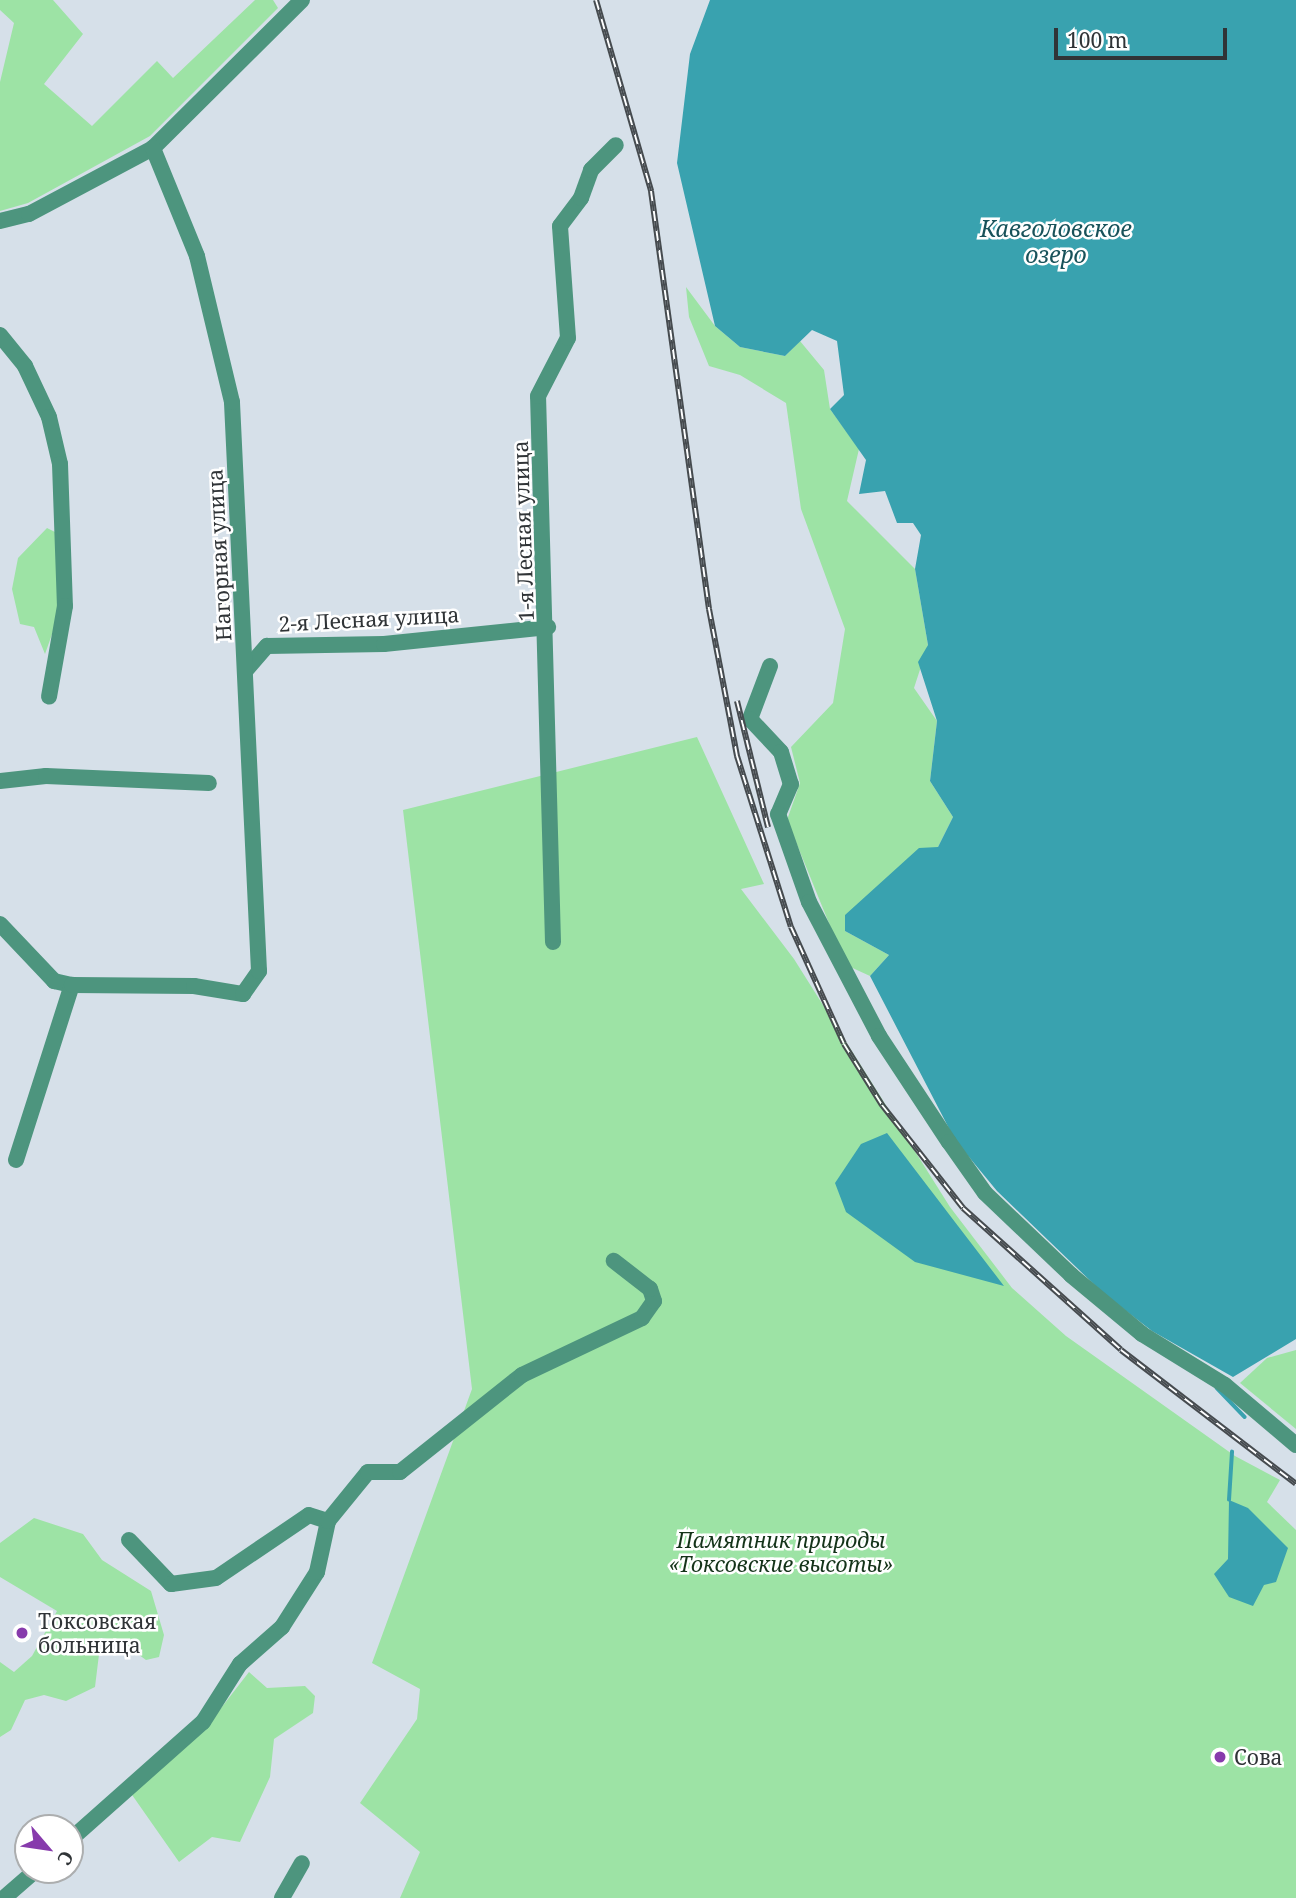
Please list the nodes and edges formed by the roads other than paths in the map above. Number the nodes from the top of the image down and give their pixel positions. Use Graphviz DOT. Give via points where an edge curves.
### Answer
graph roads {
  1 [pos="302,0"];
  2 [pos="616,145"];
  3 [pos="153,148"];
  4 [pos="0,221"];
  5 [pos="0,335"];
  6 [pos="548,627"];
  7 [pos="769,666"];
  8 [pos="246,670"];
  9 [pos="48,697"];
  10 [pos="0,781"];
  11 [pos="209,783"];
  12 [pos="0,925"];
  13 [pos="553,943"];
  14 [pos="72,985"];
  15 [pos="16,1160"];
  16 [pos="614,1261"];
  17 [pos="1296,1445"];
  18 [pos="328,1521"];
  19 [pos="129,1540"];
  20 [pos="84,1827"];
  21 [pos="302,1863"];
  22 [pos="20,1884"];
  23 [pos="4,1898"];
  24 [pos="282,1898"];
  1 -- 3 [label="street"];
  2 -- 6 [label="street, 1-я Лесная улица" via="591,170 581,198 559,226 568,338 538,396"];
  3 -- 4 [label="street" via="29,214"];
  3 -- 8 [label="street, Нагорная улица" via="197,256 232,401"];
  5 -- 9 [label="street" via="25,366 49,417 61,464 65,606"];
  6 -- 8 [label="street, 2-я Лесная улица" via="384,644 267,646"];
  6 -- 13 [label="street, 1-я Лесная улица"];
  7 -- 17 [label="street" via="750,719 780,752 791,784 778,814 809,902 848,981 985,1194 1119,1316 1225,1385"];
  8 -- 14 [label="street, Нагорная улица" via="258,971 243,994 194,986"];
  10 -- 11 [label="street" via="46,776"];
  12 -- 14 [label="street" via="54,981"];
  14 -- 15 [label="street"];
  16 -- 18 [label="street" via="650,1289 654,1301 642,1318 522,1375 400,1472 368,1472"];
  18 -- 19 [label="street" via="309,1515 216,1578 172,1584"];
  18 -- 20 [label="street" via="317,1572 282,1627 240,1664 202,1722"];
  21 -- 24 [label="street"];
  22 -- 23 [label="street"];
}
